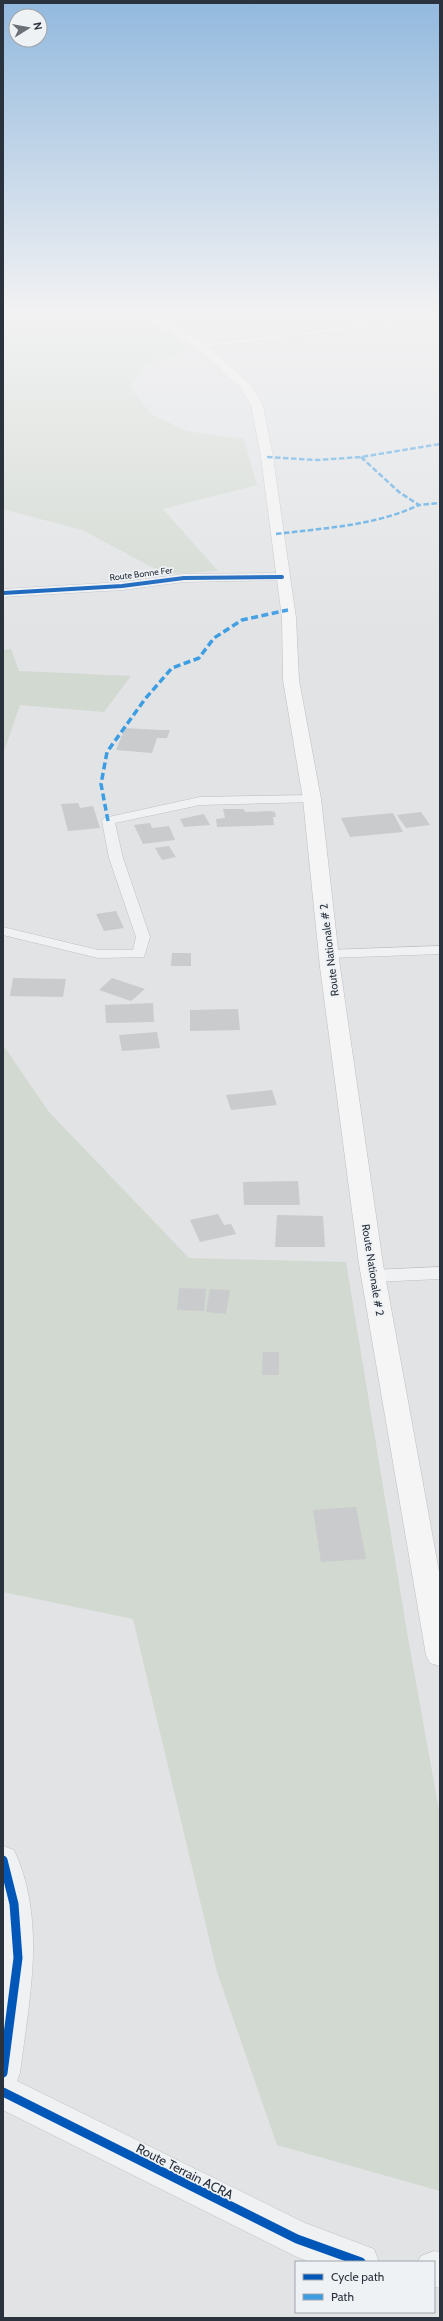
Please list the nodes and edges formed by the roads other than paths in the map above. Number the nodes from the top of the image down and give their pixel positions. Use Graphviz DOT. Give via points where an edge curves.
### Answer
graph roads {
  1 [pos="259,417"];
  2 [pos="282,577"];
  3 [pos="3,593"];
  4 [pos="312,799"];
  5 [pos="3,931"];
  6 [pos="440,950"];
  7 [pos="329,954"];
  8 [pos="440,1273"];
  9 [pos="373,1276"];
  10 [pos="440,1655"];
  11 [pos="3,1860"];
  12 [pos="3,2073"];
  13 [pos="3,2092"];
  14 [pos="358,2261"];
  1 -- 2 [label="main road, Route Nationale # 2"];
  2 -- 3 [label="street, Route Bonne Fer" via="184,578 122,586"];
  2 -- 4 [label="main road, Route Nationale # 2" via="289,618 291,680"];
  4 -- 5 [label="lane" via="200,801 108,821 116,858 143,937 139,954 98,954"];
  4 -- 7 [label="main road, Route Nationale # 2"];
  6 -- 7 [label="lane"];
  7 -- 9 [label="main road, Route Nationale # 2"];
  8 -- 9 [label="lane"];
  9 -- 10 [label="main road, Route Nationale # 2"];
  11 -- 12 [label="street" via="14,1904 18,1958"];
  13 -- 14 [label="street, Route Terrain ACRA" via="297,2239"];
}
